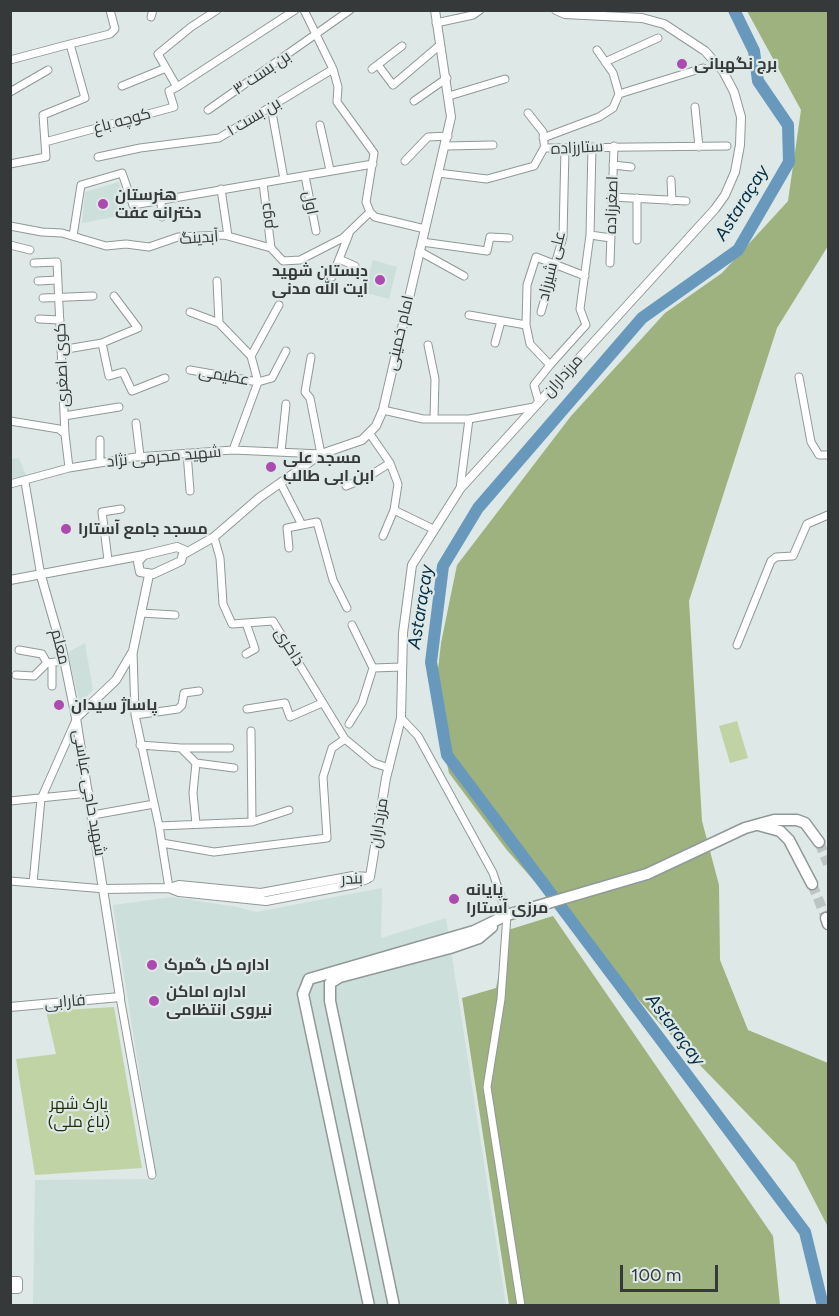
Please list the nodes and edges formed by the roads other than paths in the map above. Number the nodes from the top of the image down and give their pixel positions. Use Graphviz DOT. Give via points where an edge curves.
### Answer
graph roads {
  1 [pos="110,10"];
  2 [pos="217,10"];
  3 [pos="295,10"];
  4 [pos="304,10"];
  5 [pos="350,10"];
  6 [pos="435,10"];
  7 [pos="480,10"];
  8 [pos="556,10"];
  9 [pos="436,23"];
  10 [pos="316,36"];
  11 [pos="658,38"];
  12 [pos="70,44"];
  13 [pos="440,45"];
  14 [pos="402,46"];
  15 [pos="597,50"];
  16 [pos="10,60"];
  17 [pos="605,62"];
  18 [pos="166,68"];
  19 [pos="703,68"];
  20 [pos="333,69"];
  21 [pos="48,70"];
  22 [pos="447,78"];
  23 [pos="505,79"];
  24 [pos="122,86"];
  25 [pos="177,87"];
  26 [pos="10,92"];
  27 [pos="619,94"];
  28 [pos="449,96"];
  29 [pos="414,101"];
  30 [pos="271,107"];
  31 [pos="695,107"];
  32 [pos="208,110"];
  33 [pos="528,113"];
  34 [pos="320,125"];
  35 [pos="448,136"];
  36 [pos="543,138"];
  37 [pos="45,142"];
  38 [pos="493,145"];
  39 [pos="446,146"];
  40 [pos="728,146"];
  41 [pos="592,147"];
  42 [pos="614,147"];
  43 [pos="699,147"];
  44 [pos="544,148"];
  45 [pos="565,148"];
  46 [pos="98,157"];
  47 [pos="405,162"];
  48 [pos="10,164"];
  49 [pos="373,164"];
  50 [pos="613,165"];
  51 [pos="631,166"];
  52 [pos="330,170"];
  53 [pos="438,173"];
  54 [pos="305,176"];
  55 [pos="284,179"];
  56 [pos="671,180"];
  57 [pos="263,183"];
  58 [pos="221,189"];
  59 [pos="612,197"];
  60 [pos="637,198"];
  61 [pos="161,200"];
  62 [pos="672,201"];
  63 [pos="687,201"];
  64 [pos="370,212"];
  65 [pos="162,217"];
  66 [pos="10,226"];
  67 [pos="425,229"];
  68 [pos="316,231"];
  69 [pos="350,231"];
  70 [pos="590,235"];
  71 [pos="73,236"];
  72 [pos="228,236"];
  73 [pos="509,238"];
  74 [pos="611,238"];
  75 [pos="637,240"];
  76 [pos="422,242"];
  77 [pos="10,245"];
  78 [pos="271,248"];
  79 [pos="30,250"];
  80 [pos="419,251"];
  81 [pos="339,259"];
  82 [pos="34,263"];
  83 [pos="610,263"];
  84 [pos="555,265"];
  85 [pos="355,266"];
  86 [pos="464,276"];
  87 [pos="585,276"];
  88 [pos="332,277"];
  89 [pos="58,280"];
  90 [pos="38,281"];
  91 [pos="217,281"];
  92 [pos="93,296"];
  93 [pos="114,296"];
  94 [pos="59,297"];
  95 [pos="43,298"];
  96 [pos="279,305"];
  97 [pos="190,312"];
  98 [pos="541,312"];
  99 [pos="469,315"];
  100 [pos="39,320"];
  101 [pos="60,320"];
  102 [pos="501,321"];
  103 [pos="219,323"];
  104 [pos="526,325"];
  105 [pos="102,343"];
  106 [pos="495,343"];
  107 [pos="428,345"];
  108 [pos="61,350"];
  109 [pos="286,351"];
  110 [pos="251,356"];
  111 [pos="311,357"];
  112 [pos="550,365"];
  113 [pos="190,370"];
  114 [pos="800,377"];
  115 [pos="165,378"];
  116 [pos="258,382"];
  117 [pos="286,404"];
  118 [pos="536,405"];
  119 [pos="119,407"];
  120 [pos="383,410"];
  121 [pos="64,416"];
  122 [pos="434,418"];
  123 [pos="469,419"];
  124 [pos="10,421"];
  125 [pos="136,423"];
  126 [pos="65,434"];
  127 [pos="370,434"];
  128 [pos="100,440"];
  129 [pos="233,450"];
  130 [pos="281,452"];
  131 [pos="187,453"];
  132 [pos="321,454"];
  133 [pos="828,455"];
  134 [pos="140,456"];
  135 [pos="100,463"];
  136 [pos="390,463"];
  137 [pos="69,468"];
  138 [pos="25,482"];
  139 [pos="10,484"];
  140 [pos="281,484"];
  141 [pos="346,486"];
  142 [pos="460,489"];
  143 [pos="190,491"];
  144 [pos="121,509"];
  145 [pos="394,510"];
  146 [pos="828,514"];
  147 [pos="302,525"];
  148 [pos="433,529"];
  149 [pos="383,536"];
  150 [pos="214,537"];
  151 [pos="290,548"];
  152 [pos="184,554"];
  153 [pos="144,555"];
  154 [pos="108,560"];
  155 [pos="149,575"];
  156 [pos="41,576"];
  157 [pos="10,580"];
  158 [pos="347,608"];
  159 [pos="141,613"];
  160 [pos="175,615"];
  161 [pos="246,623"];
  162 [pos="352,625"];
  163 [pos="737,645"];
  164 [pos="19,650"];
  165 [pos="133,651"];
  166 [pos="246,654"];
  167 [pos="64,661"];
  168 [pos="50,663"];
  169 [pos="402,667"];
  170 [pos="373,668"];
  171 [pos="16,675"];
  172 [pos="51,686"];
  173 [pos="199,691"];
  174 [pos="322,703"];
  175 [pos="247,709"];
  176 [pos="135,715"];
  177 [pos="76,718"];
  178 [pos="401,718"];
  179 [pos="349,724"];
  180 [pos="251,731"];
  181 [pos="345,739"];
  182 [pos="140,745"];
  183 [pos="230,747"];
  184 [pos="181,748"];
  185 [pos="196,763"];
  186 [pos="234,768"];
  187 [pos="388,768"];
  188 [pos="89,793"];
  189 [pos="41,798"];
  190 [pos="10,801"];
  191 [pos="154,804"];
  192 [pos="289,810"];
  193 [pos="93,815"];
  194 [pos="252,822"];
  195 [pos="196,824"];
  196 [pos="755,825"];
  197 [pos="159,826"];
  198 [pos="819,842"];
  199 [pos="162,843"];
  200 [pos="370,877"];
  201 [pos="10,881"];
  202 [pos="33,883"];
  203 [pos="812,884"];
  204 [pos="169,888"];
  205 [pos="105,889"];
  206 [pos="507,915"];
  207 [pos="120,997"];
  208 [pos="10,1007"];
  209 [pos="152,1175"];
  210 [pos="369,1305"];
  211 [pos="394,1305"];
  212 [pos="520,1305"];
  1 -- 12 [label="street" via="115,28 110,34"];
  2 -- 18 [label="street" via="158,54"];
  3 -- 25 [label="street"];
  4 -- 10 [label="street"];
  5 -- 10 [label="street, بن بست ۳"];
  6 -- 9 [label="street, امام خمینی"];
  7 -- 9 [label="street"];
  8 -- 118 [label="street, مرزداران" via="575,15 642,18 664,24 687,37 723,71 734,92 741,117 740,145 735,172 715,209"];
  9 -- 13 [label="street, امام خمینی"];
  10 -- 20 [label="street"];
  10 -- 32 [label="street, بن بست ۳"];
  11 -- 17 [label="street"];
  12 -- 16 [label="street"];
  12 -- 37 [label="street" via="85,98 43,115"];
  13 -- 14 [label="street" via="393,85 375,67"];
  13 -- 22 [label="street, امام خمینی"];
  15 -- 17 [label="street"];
  17 -- 27 [label="street"];
  18 -- 24 [label="street"];
  18 -- 25 [label="street"];
  19 -- 27 [label="street"];
  20 -- 30 [label="street, بن بست ۱"];
  20 -- 49 [label="street" via="337,102 369,144 374,153"];
  21 -- 26 [label="street"];
  22 -- 28 [label="street, امام خمینی"];
  22 -- 29 [label="street"];
  23 -- 28 [label="street"];
  25 -- 37 [label="street, کوچه باغ" via="169,91 174,107"];
  27 -- 36 [label="street" via="613,108 599,117"];
  28 -- 35 [label="street, امام خمینی"];
  30 -- 46 [label="street, بن بست ۱" via="219,138"];
  30 -- 55 [label="street"];
  31 -- 43 [label="street"];
  33 -- 36 [label="street" via="543,132"];
  34 -- 52 [label="street"];
  35 -- 39 [label="street, امام خمینی"];
  35 -- 47 [label="street" via="428,137"];
  36 -- 44 [label="street"];
  37 -- 48 [label="street" via="46,157"];
  38 -- 39 [label="street"];
  39 -- 53 [label="street, امام خمینی"];
  40 -- 43 [label="street, ستارزاده"];
  41 -- 42 [label="street, ستارزاده"];
  41 -- 45 [label="street, ستارزاده"];
  41 -- 70 [label="street"];
  42 -- 43 [label="street, ستارزاده"];
  42 -- 50 [label="street, اصغرزاده"];
  44 -- 45 [label="street, ستارزاده"];
  44 -- 53 [label="street, ستارزاده" via="534,166 487,179"];
  45 -- 84 [label="street, علی شیرزاد" via="562,237"];
  49 -- 52 [label="street"];
  49 -- 64 [label="street" via="366,202"];
  50 -- 51 [label="street"];
  50 -- 59 [label="street, اصغرزاده"];
  52 -- 54 [label="street"];
  53 -- 67 [label="street, امام خمینی"];
  54 -- 55 [label="street"];
  54 -- 68 [label="street, اول"];
  55 -- 57 [label="street"];
  56 -- 62 [label="street"];
  57 -- 58 [label="street"];
  57 -- 78 [label="street, دوم"];
  58 -- 61 [label="street"];
  58 -- 72 [label="street"];
  59 -- 60 [label="street"];
  59 -- 74 [label="street, اصغرزاده"];
  60 -- 62 [label="street"];
  60 -- 75 [label="street"];
  61 -- 65 [label="street"];
  61 -- 71 [label="street" via="133,205 122,173 81,185"];
  62 -- 63 [label="street"];
  64 -- 67 [label="street" via="375,217"];
  64 -- 69 [label="street, آبدینگ"];
  66 -- 71 [label="street, آبدینگ"];
  67 -- 76 [label="street, امام خمینی"];
  69 -- 78 [label="street, آبدینگ" via="300,260 283,261"];
  69 -- 81 [label="street"];
  70 -- 74 [label="street"];
  70 -- 87 [label="street"];
  71 -- 72 [label="street, آبدینگ" via="106,246 149,247 178,237"];
  72 -- 78 [label="street, آبدینگ"];
  73 -- 76 [label="street" via="490,237 487,251"];
  74 -- 83 [label="street, اصغرزاده"];
  76 -- 80 [label="street, امام خمینی"];
  77 -- 79 [label="street"];
  80 -- 86 [label="street"];
  80 -- 120 [label="street, امام خمینی"];
  81 -- 85 [label="street"];
  81 -- 88 [label="street"];
  82 -- 89 [label="street, کوی اصغری" via="57,262"];
  84 -- 87 [label="street"];
  84 -- 98 [label="street, علی شیرزاد"];
  84 -- 104 [label="street" via="536,257 527,285"];
  87 -- 112 [label="street" via="580,309 586,325"];
  89 -- 90 [label="street"];
  89 -- 94 [label="street, کوی اصغری"];
  91 -- 103 [label="street"];
  92 -- 94 [label="street"];
  93 -- 105 [label="street" via="138,328"];
  94 -- 95 [label="street"];
  94 -- 101 [label="street, کوی اصغری"];
  96 -- 110 [label="street"];
  97 -- 103 [label="street"];
  99 -- 102 [label="street"];
  100 -- 101 [label="street"];
  101 -- 108 [label="street, کوی اصغری"];
  102 -- 104 [label="street"];
  102 -- 106 [label="street"];
  103 -- 110 [label="street"];
  104 -- 112 [label="street" via="530,344"];
  105 -- 108 [label="street"];
  105 -- 115 [label="street" via="109,376 123,372 132,391"];
  107 -- 122 [label="street" via="435,380"];
  108 -- 121 [label="street, کوی اصغری"];
  109 -- 116 [label="street" via="272,378"];
  110 -- 116 [label="street"];
  111 -- 132 [label="street" via="305,392 310,398"];
  112 -- 118 [label="street" via="534,385"];
  113 -- 116 [label="street, عظیمی"];
  114 -- 133 [label="street" via="811,442 819,455"];
  116 -- 129 [label="street"];
  117 -- 130 [label="street"];
  118 -- 123 [label="street"];
  118 -- 142 [label="street, مرزداران"];
  119 -- 121 [label="street"];
  120 -- 122 [label="street"];
  120 -- 127 [label="street, امام خمینی"];
  121 -- 126 [label="street, کوی اصغری"];
  122 -- 123 [label="street"];
  123 -- 142 [label="street"];
  124 -- 126 [label="street" via="59,429"];
  125 -- 134 [label="street"];
  126 -- 137 [label="street, کوی اصغری"];
  127 -- 132 [label="street"];
  127 -- 136 [label="street"];
  128 -- 135 [label="street"];
  129 -- 130 [label="street, شهید محرمی نژاد"];
  129 -- 131 [label="street, شهید محرمی نژاد"];
  130 -- 132 [label="street, شهید محرمی نژاد"];
  131 -- 134 [label="street, شهید محرمی نژاد"];
  131 -- 143 [label="street"];
  132 -- 140 [label="street"];
  134 -- 135 [label="street, شهید محرمی نژاد"];
  135 -- 137 [label="street, شهید محرمی نژاد"];
  136 -- 141 [label="street"];
  136 -- 145 [label="street" via="398,484"];
  137 -- 138 [label="street, شهید محرمی نژاد"];
  138 -- 139 [label="street, شهید محرمی نژاد"];
  138 -- 156 [label="street"];
  140 -- 147 [label="street"];
  140 -- 150 [label="street"];
  142 -- 148 [label="street, مرزداران"];
  144 -- 154 [label="street" via="102,512"];
  145 -- 148 [label="street"];
  145 -- 149 [label="street"];
  146 -- 163 [label="street" via="807,524 793,556 771,561"];
  147 -- 151 [label="street" via="287,528"];
  147 -- 158 [label="street" via="317,522 333,580"];
  148 -- 169 [label="street, مرزداران" via="412,565"];
  150 -- 152 [label="street"];
  150 -- 161 [label="street" via="220,558 223,604 232,624"];
  152 -- 153 [label="street" via="177,547"];
  152 -- 155 [label="street" via="181,561"];
  153 -- 154 [label="street"];
  153 -- 155 [label="street" via="138,567"];
  154 -- 156 [label="street"];
  155 -- 159 [label="street, شهید حاجی عباسی"];
  156 -- 157 [label="street"];
  156 -- 167 [label="street, معلم"];
  159 -- 160 [label="street"];
  159 -- 165 [label="street, شهید حاجی عباسی"];
  161 -- 166 [label="street" via="255,650"];
  161 -- 174 [label="street, ذاکری" via="273,621"];
  162 -- 170 [label="street"];
  164 -- 168 [label="street" via="42,654"];
  165 -- 176 [label="street"];
  165 -- 177 [label="street, شهید حاجی عباسی" via="116,680"];
  167 -- 168 [label="street"];
  167 -- 177 [label="street, معلم"];
  168 -- 171 [label="street" via="34,676"];
  168 -- 172 [label="street"];
  169 -- 170 [label="street"];
  169 -- 178 [label="street, مرزداران"];
  170 -- 179 [label="street" via="362,703"];
  173 -- 176 [label="street" via="184,693 178,709"];
  174 -- 175 [label="street" via="290,717 285,703"];
  174 -- 181 [label="street, ذاکری"];
  176 -- 182 [label="street"];
  177 -- 188 [label="street, شهید حاجی عباسی"];
  177 -- 189 [label="street"];
  178 -- 187 [label="street, مرزداران"];
  178 -- 206 [label="street" via="418,736 493,873"];
  180 -- 194 [label="street"];
  181 -- 187 [label="street, ذاکری" via="374,763"];
  181 -- 199 [label="street" via="332,748 323,777 327,838 214,852"];
  182 -- 184 [label="street"];
  182 -- 191 [label="street"];
  183 -- 184 [label="street"];
  184 -- 185 [label="street"];
  185 -- 186 [label="street"];
  185 -- 195 [label="street"];
  187 -- 200 [label="street, مرزداران"];
  188 -- 189 [label="street"];
  188 -- 193 [label="street, شهید حاجی عباسی"];
  189 -- 190 [label="street"];
  189 -- 202 [label="street"];
  191 -- 193 [label="street"];
  191 -- 197 [label="street"];
  192 -- 194 [label="street"];
  193 -- 205 [label="street, شهید حاجی عباسی"];
  194 -- 195 [label="street"];
  195 -- 197 [label="street"];
  196 -- 198 [label="main road" via="797,820 811,829"];
  196 -- 203 [label="main road" via="780,831 789,840"];
  196 -- 206 [label="main road" via="647,874"];
  197 -- 199 [label="street"];
  199 -- 204 [label="street"];
  200 -- 204 [label="street, بندر" via="355,884 266,901"];
  201 -- 202 [label="street"];
  202 -- 205 [label="street"];
  204 -- 205 [label="street, بندر"];
  205 -- 207 [label="street, شهید حاجی عباسی"];
  206 -- 210 [label="main road" via="474,930 309,979 303,994"];
  206 -- 211 [label="main road" via="479,938 339,977 330,983 330,1001"];
  206 -- 212 [label="street" via="501,999 488,1087"];
  207 -- 208 [label="street, فارابی"];
  207 -- 209 [label="street"];
}
